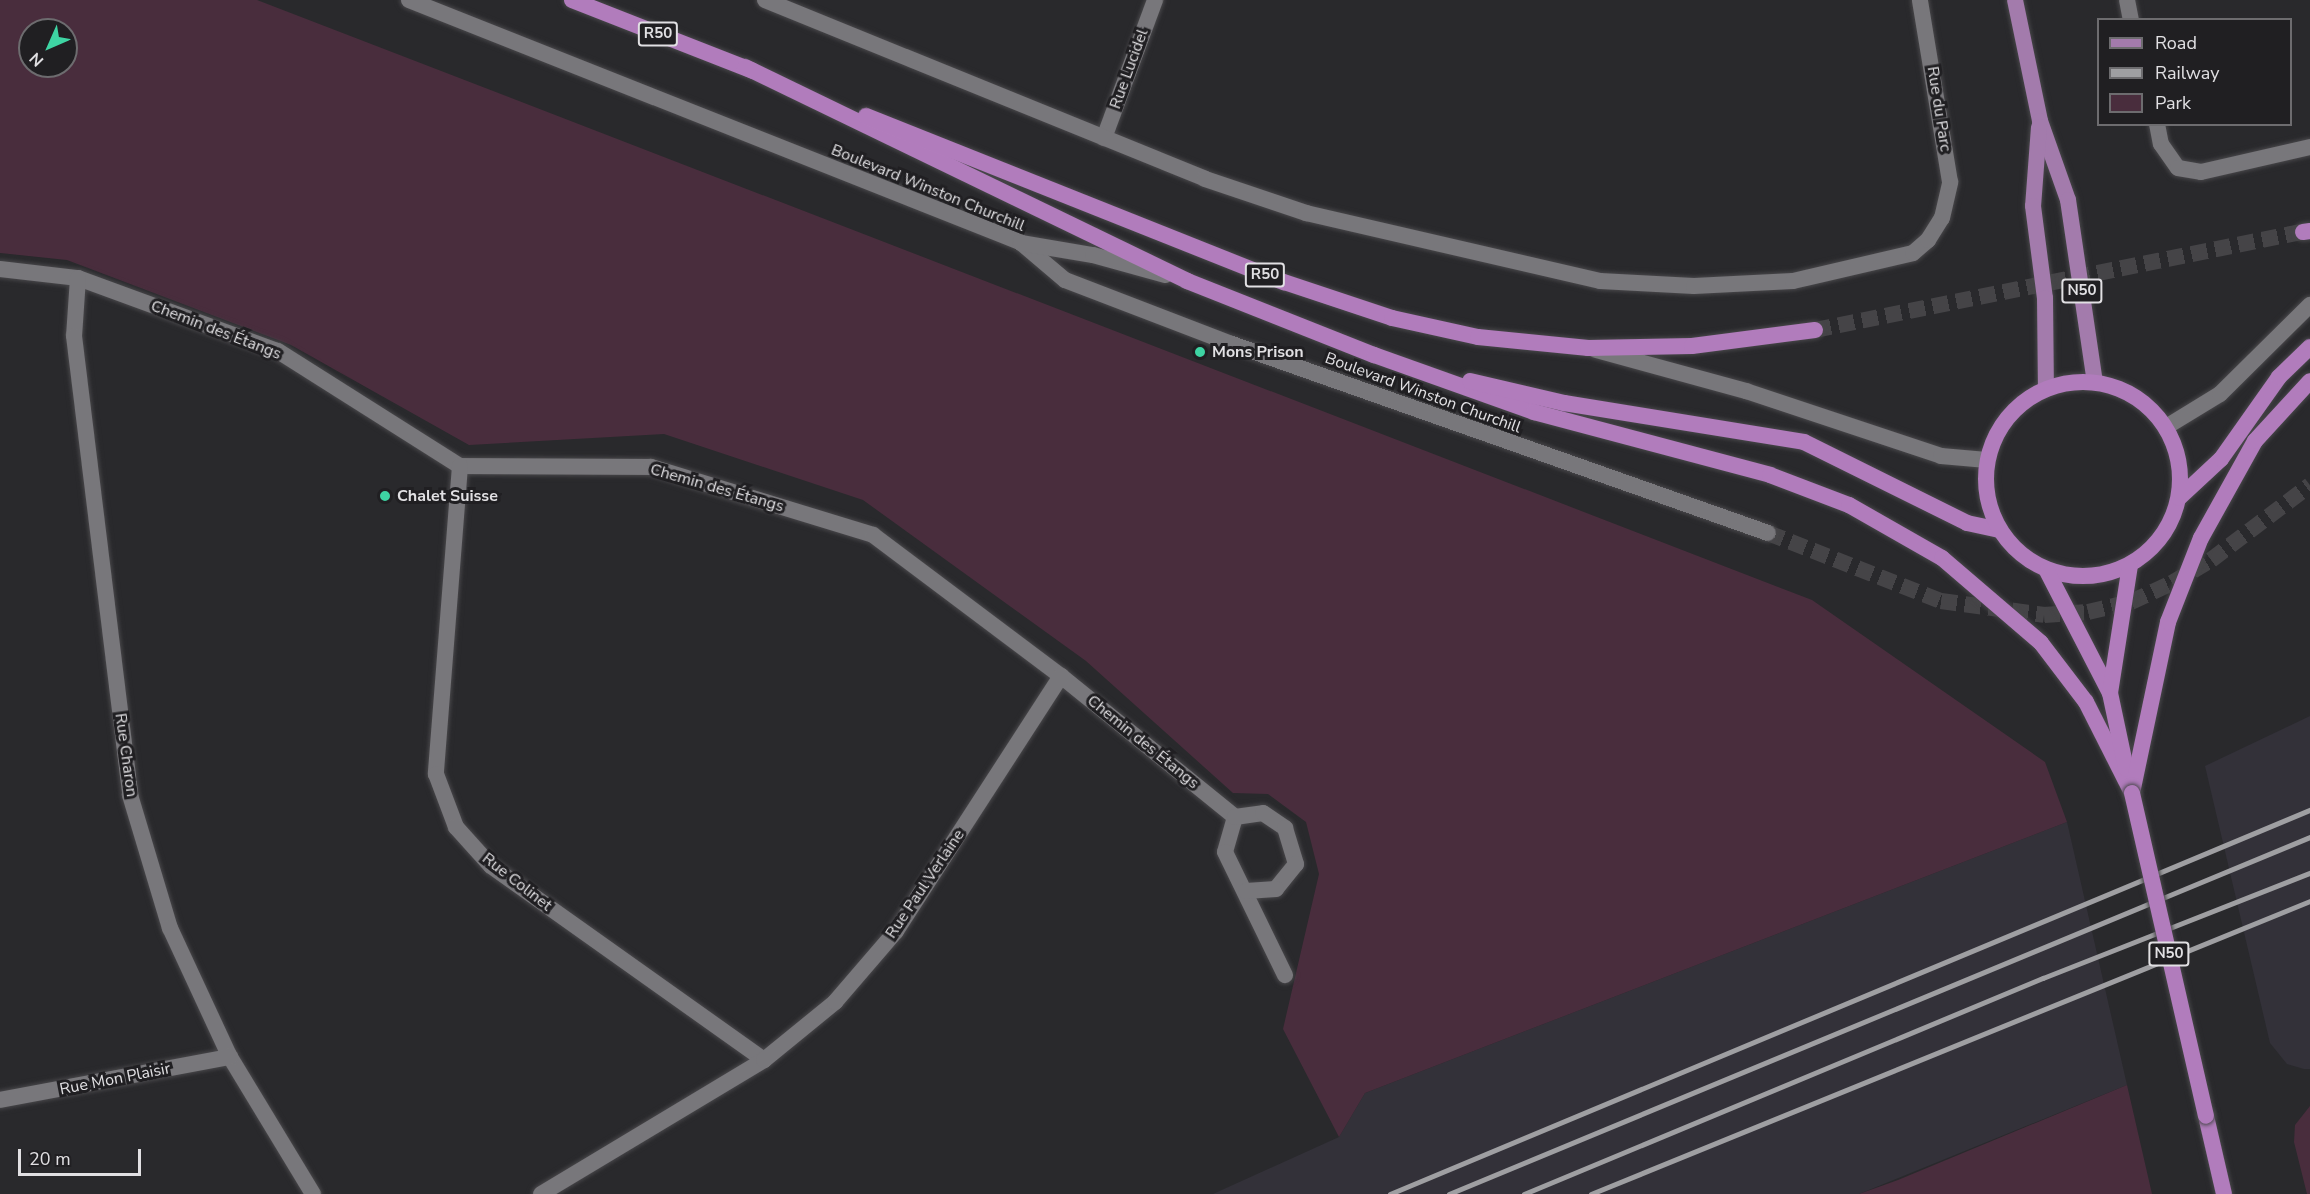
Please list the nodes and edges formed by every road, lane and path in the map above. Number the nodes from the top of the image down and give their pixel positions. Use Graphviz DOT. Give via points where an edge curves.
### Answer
graph roads {
  1 [pos="409,0"];
  2 [pos="572,0"];
  3 [pos="765,0"];
  4 [pos="1155,0"];
  5 [pos="1920,0"];
  6 [pos="2015,0"];
  7 [pos="2127,0"];
  8 [pos="2131,18"];
  9 [pos="744,67"];
  10 [pos="2040,120"];
  11 [pos="2157,126"];
  12 [pos="1104,138"];
  13 [pos="2310,147"];
  14 [pos="1020,242"];
  15 [pos="0,269"];
  16 [pos="78,278"];
  17 [pos="1187,281"];
  18 [pos="2310,305"];
  19 [pos="1815,330"];
  20 [pos="2310,347"];
  21 [pos="1588,348"];
  22 [pos="1374,355"];
  23 [pos="2310,381"];
  24 [pos="2095,382"];
  25 [pos="2046,387"];
  26 [pos="2166,427"];
  27 [pos="1987,460"];
  28 [pos="460,466"];
  29 [pos="2179,498"];
  30 [pos="1999,530"];
  31 [pos="1768,533"];
  32 [pos="2130,566"];
  33 [pos="2047,571"];
  34 [pos="1061,676"];
  35 [pos="2110,693"];
  36 [pos="2132,793"];
  37 [pos="1235,817"];
  38 [pos="1246,891"];
  39 [pos="1285,975"];
  40 [pos="230,1057"];
  41 [pos="764,1060"];
  42 [pos="0,1100"];
  43 [pos="313,1194"];
  44 [pos="541,1194"];
  45 [pos="2224,1194"];
  1 -- 14 [label="street, Boulevard Winston Churchill"];
  2 -- 9 [label="highway, R50"];
  3 -- 12 [label="street"];
  4 -- 12 [label="street, Rue Lucidel"];
  5 -- 12 [label="street, Rue du Parc" via="1950,182 1942,218 1913,253 1793,281 1694,286 1600,281 1306,213"];
  6 -- 10 [label="main road, N50"];
  7 -- 8 [label="street"];
  9 -- 17 [label="highway"];
  9 -- 21 [label="highway, R50" via="1284,282 1392,318 1478,337"];
  10 -- 24 [label="main road, N50" via="2068,200"];
  10 -- 25 [label="main road, N50" via="2033,206 2045,298"];
  11 -- 13 [label="street" via="2161,144 2178,168 2201,172"];
  14 -- 17 [label="street" via="1093,255"];
  14 -- 31 [label="street, Boulevard Winston Churchill" via="1065,280 1232,344"];
  15 -- 16 [label="street, Chemin des Étangs"];
  16 -- 28 [label="street, Chemin des Étangs" via="278,351"];
  16 -- 40 [label="street, Rue Charon" via="74,336 130,795 170,928"];
  17 -- 22 [label="highway"];
  18 -- 26 [label="street" via="2220,394"];
  19 -- 21 [label="highway, R50" via="1692,345"];
  20 -- 29 [label="highway" via="2279,377 2221,459"];
  21 -- 27 [label="street" via="1746,391 1941,456"];
  22 -- 30 [label="highway" via="1564,403 1804,442 1967,523"];
  22 -- 36 [label="highway" via="1534,412 1770,475 1849,505 1895,530 1942,558 2041,643 2086,702"];
  23 -- 36 [label="highway" via="2255,441 2201,538 2168,622"];
  24 -- 25 [label="highway" via="2068,380"];
  24 -- 26 [label="highway" via="2118,388 2155,411"];
  25 -- 27 [label="highway" via="2010,418"];
  26 -- 29 [label="highway" via="2182,477"];
  27 -- 30 [label="highway" via="1984,480"];
  28 -- 34 [label="street, Chemin des Étangs" via="651,467 873,535"];
  28 -- 41 [label="street, Rue Colinet" via="436,774 456,827 491,866"];
  29 -- 32 [label="highway" via="2161,539"];
  30 -- 33 [label="highway" via="2016,550"];
  32 -- 33 [label="highway" via="2078,579"];
  32 -- 35 [label="highway, N50"];
  33 -- 35 [label="highway, N50"];
  34 -- 37 [label="street, Chemin des Étangs"];
  34 -- 41 [label="street, Rue Paul Verlaine" via="896,931 835,1002"];
  35 -- 36 [label="highway, N50"];
  36 -- 45 [label="highway, N50, bridge"];
  37 -- 38 [label="street" via="1225,852"];
  37 -- 38 [label="street" via="1263,813 1285,828 1296,864 1276,889"];
  38 -- 39 [label="street"];
  40 -- 42 [label="street, Rue Mon Plaisir"];
  40 -- 43 [label="street, Rue Charon"];
  41 -- 44 [label="street, Rue Paul Verlaine"];
}
